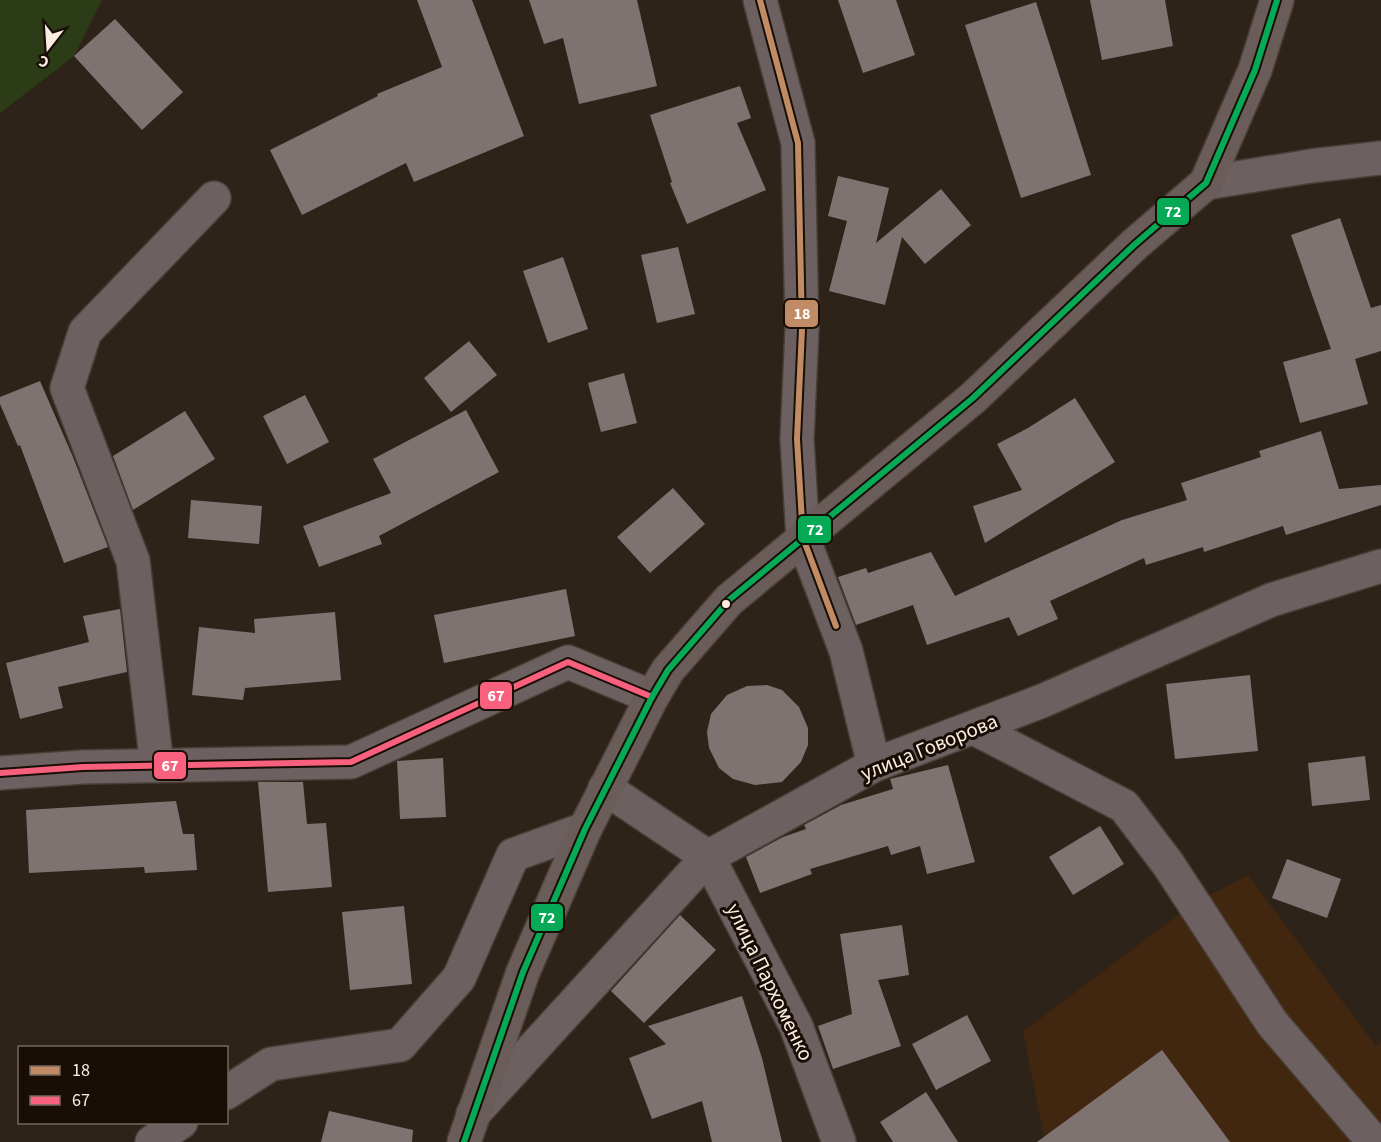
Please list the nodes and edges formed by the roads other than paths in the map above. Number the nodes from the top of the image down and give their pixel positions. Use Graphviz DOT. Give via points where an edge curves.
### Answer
graph roads {
  1 [pos="760,0"];
  2 [pos="1277,0"];
  3 [pos="1381,158"];
  4 [pos="1206,183"];
  5 [pos="214,198"];
  6 [pos="803,538"];
  7 [pos="1381,566"];
  8 [pos="652,697"];
  9 [pos="974,728"];
  10 [pos="874,765"];
  11 [pos="157,766"];
  12 [pos="0,773"];
  13 [pos="605,788"];
  14 [pos="585,829"];
  15 [pos="708,857"];
  16 [pos="228,1092"];
  17 [pos="179,1124"];
  18 [pos="469,1128"];
  19 [pos="152,1142"];
  20 [pos="839,1142"];
  21 [pos="1374,1142"];
  1 -- 6 [label="street" via="798,143 802,329 797,439"];
  2 -- 4 [label="highway" via="1255,70"];
  3 -- 4 [label="street"];
  4 -- 6 [label="highway" via="1134,245 973,398"];
  5 -- 11 [label="street" via="85,332 67,388 133,561"];
  6 -- 8 [label="highway" via="729,600 668,670"];
  6 -- 10 [label="street" via="846,651"];
  7 -- 9 [label="street, улица Говорова" via="1271,600"];
  8 -- 11 [label="street" via="568,662 351,762"];
  8 -- 13 [label="highway"];
  9 -- 10 [label="street, улица Говорова"];
  9 -- 21 [label="street" via="1124,806 1168,864 1272,1023"];
  10 -- 15 [label="street, улица Говорова"];
  11 -- 12 [label="street"];
  13 -- 14 [label="highway"];
  13 -- 15 [label="street"];
  14 -- 16 [label="street" via="513,855 459,978 400,1045 271,1064"];
  14 -- 18 [label="highway" via="523,972"];
  15 -- 18 [label="street, улица Говорова"];
  15 -- 20 [label="street, улица Пархоменко" via="796,1026"];
  17 -- 19 [label="street"];
}
